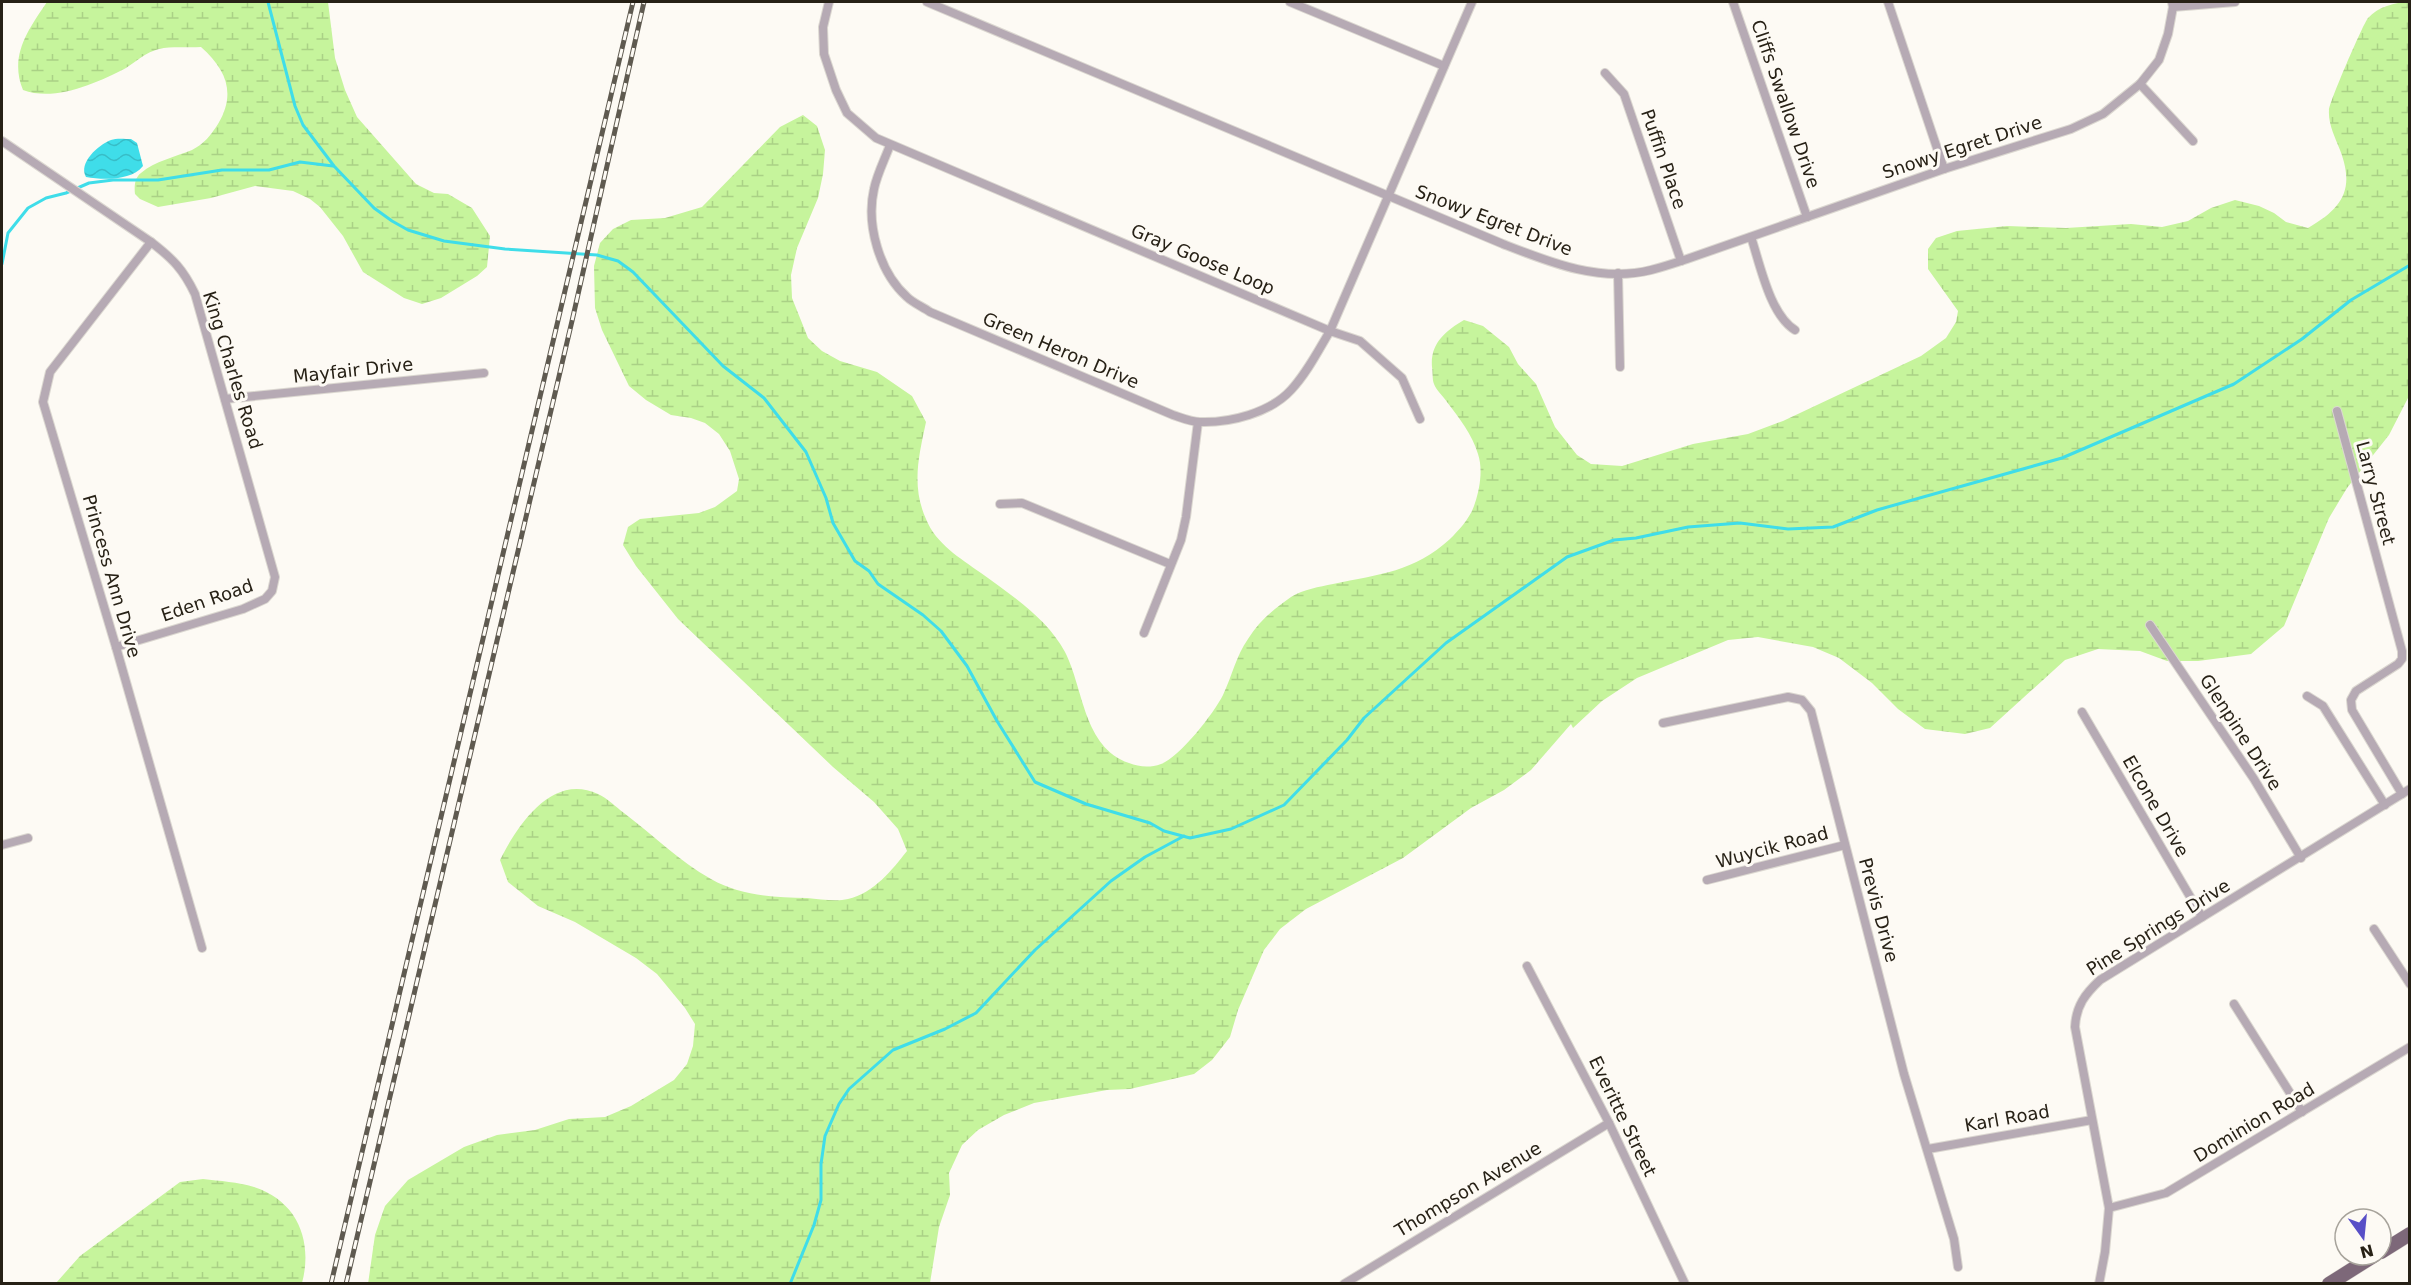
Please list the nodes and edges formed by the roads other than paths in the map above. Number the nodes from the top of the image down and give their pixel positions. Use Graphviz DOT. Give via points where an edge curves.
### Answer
graph roads {
  1 [pos="829,2"];
  2 [pos="927,2"];
  3 [pos="1290,2"];
  4 [pos="1472,2"];
  5 [pos="1734,2"];
  6 [pos="1888,2"];
  7 [pos="2235,2"];
  8 [pos="2173,4"];
  9 [pos="1444,66"];
  10 [pos="1605,73"];
  11 [pos="2140,84"];
  12 [pos="2,141"];
  13 [pos="2193,141"];
  14 [pos="890,144"];
  15 [pos="1944,169"];
  16 [pos="1387,196"];
  17 [pos="1807,217"];
  18 [pos="1751,237"];
  19 [pos="151,242"];
  20 [pos="1681,261"];
  21 [pos="1618,273"];
  22 [pos="1795,330"];
  23 [pos="1330,331"];
  24 [pos="1620,367"];
  25 [pos="484,373"];
  26 [pos="225,399"];
  27 [pos="2337,411"];
  28 [pos="1420,419"];
  29 [pos="1198,422"];
  30 [pos="1000,504"];
  31 [pos="1170,564"];
  32 [pos="272,591"];
  33 [pos="2150,625"];
  34 [pos="1144,633"];
  35 [pos="117,647"];
  36 [pos="2307,696"];
  37 [pos="2082,712"];
  38 [pos="1663,723"];
  39 [pos="2406,792"];
  40 [pos="2385,805"];
  41 [pos="28,838"];
  42 [pos="2,845"];
  43 [pos="1845,845"];
  44 [pos="2301,858"];
  45 [pos="1707,880"];
  46 [pos="2202,917"];
  47 [pos="2374,929"];
  48 [pos="202,948"];
  49 [pos="1527,966"];
  50 [pos="2409,984"];
  51 [pos="2234,1004"];
  52 [pos="2409,1047"];
  53 [pos="2302,1112"];
  54 [pos="2092,1120"];
  55 [pos="1609,1123"];
  56 [pos="1928,1149"];
  57 [pos="2109,1208"];
  58 [pos="2409,1234"];
  59 [pos="2393,1244"];
  60 [pos="1958,1267"];
  61 [pos="2356,1267"];
  62 [pos="1344,1284"];
  63 [pos="1685,1284"];
  64 [pos="2099,1284"];
  65 [pos="2329,1284"];
  1 -- 14 [label="street, Gray Goose Loop" via="823,27 824,54 836,90 847,113 876,138"];
  2 -- 16 [label="street, Snowy Egret Drive"];
  3 -- 9 [label="street"];
  4 -- 9 [label="street"];
  5 -- 17 [label="street, Cliffs Swallow Drive"];
  6 -- 15 [label="street"];
  7 -- 8 [label="street"];
  8 -- 11 [label="street, Snowy Egret Drive" via="2165,49"];
  9 -- 16 [label="street"];
  10 -- 20 [label="street, Puffin Place" via="1624,94"];
  11 -- 13 [label="street"];
  11 -- 15 [label="street, Snowy Egret Drive" via="2103,114 2071,129"];
  12 -- 19 [label="street, King Charles Road"];
  14 -- 23 [label="street, Gray Goose Loop"];
  14 -- 29 [label="street, Green Heron Drive" via="874,188 871,217 890,276 907,297 930,312 1173,416"];
  15 -- 17 [label="street, Snowy Egret Drive"];
  16 -- 21 [label="street, Snowy Egret Drive" via="1554,264"];
  16 -- 23 [label="street"];
  17 -- 18 [label="street, Snowy Egret Drive"];
  18 -- 20 [label="street, Snowy Egret Drive"];
  18 -- 22 [label="street" via="1774,305 1785,324"];
  19 -- 26 [label="street, King Charles Road" via="174,260 195,294"];
  19 -- 35 [label="street, Princess Ann Drive" via="50,372 44,402"];
  20 -- 21 [label="street, Snowy Egret Drive" via="1649,271"];
  21 -- 24 [label="street"];
  23 -- 28 [label="street, Gray Goose Loop" via="1360,341 1402,378"];
  23 -- 29 [label="street, Green Heron Drive" via="1305,373 1274,404 1237,418"];
  25 -- 26 [label="street, Mayfair Drive"];
  26 -- 32 [label="street, King Charles Road" via="275,577"];
  27 -- 39 [label="street, Larry Street" via="2402,651 2398,664 2356,691 2351,700 2352,710"];
  29 -- 31 [label="street" via="1186,517"];
  30 -- 31 [label="street" via="1022,503"];
  31 -- 34 [label="street"];
  32 -- 35 [label="street, Eden Road" via="265,599 243,609"];
  33 -- 44 [label="street, Glenpine Drive" via="2254,779"];
  35 -- 48 [label="street, Princess Ann Drive"];
  36 -- 40 [label="street" via="2323,706"];
  37 -- 46 [label="street, Elcone Drive"];
  38 -- 43 [label="street, Previs Drive" via="1788,697 1802,700 1811,711"];
  39 -- 40 [label="street, Pine Springs Drive"];
  40 -- 44 [label="street, Pine Springs Drive"];
  41 -- 42 [label="street"];
  43 -- 45 [label="street, Wuycik Road"];
  43 -- 56 [label="street, Previs Drive" via="1904,1074"];
  44 -- 46 [label="street, Pine Springs Drive"];
  46 -- 54 [label="street, Pine Springs Drive" via="2100,980 2079,1004 2075,1027"];
  47 -- 50 [label="street"];
  49 -- 55 [label="street, Everitte Street"];
  51 -- 53 [label="street"];
  52 -- 53 [label="street, Dominion Road"];
  53 -- 57 [label="street, Dominion Road" via="2166,1193"];
  54 -- 56 [label="street, Karl Road"];
  54 -- 57 [label="street, Pine Springs Drive"];
  55 -- 62 [label="street, Thompson Avenue"];
  55 -- 63 [label="street, Everitte Street"];
  56 -- 60 [label="street, Previs Drive" via="1954,1239"];
  57 -- 64 [label="street, Pine Springs Drive"];
  58 -- 59 [label="main road"];
  61 -- 65 [label="main road"];
}
